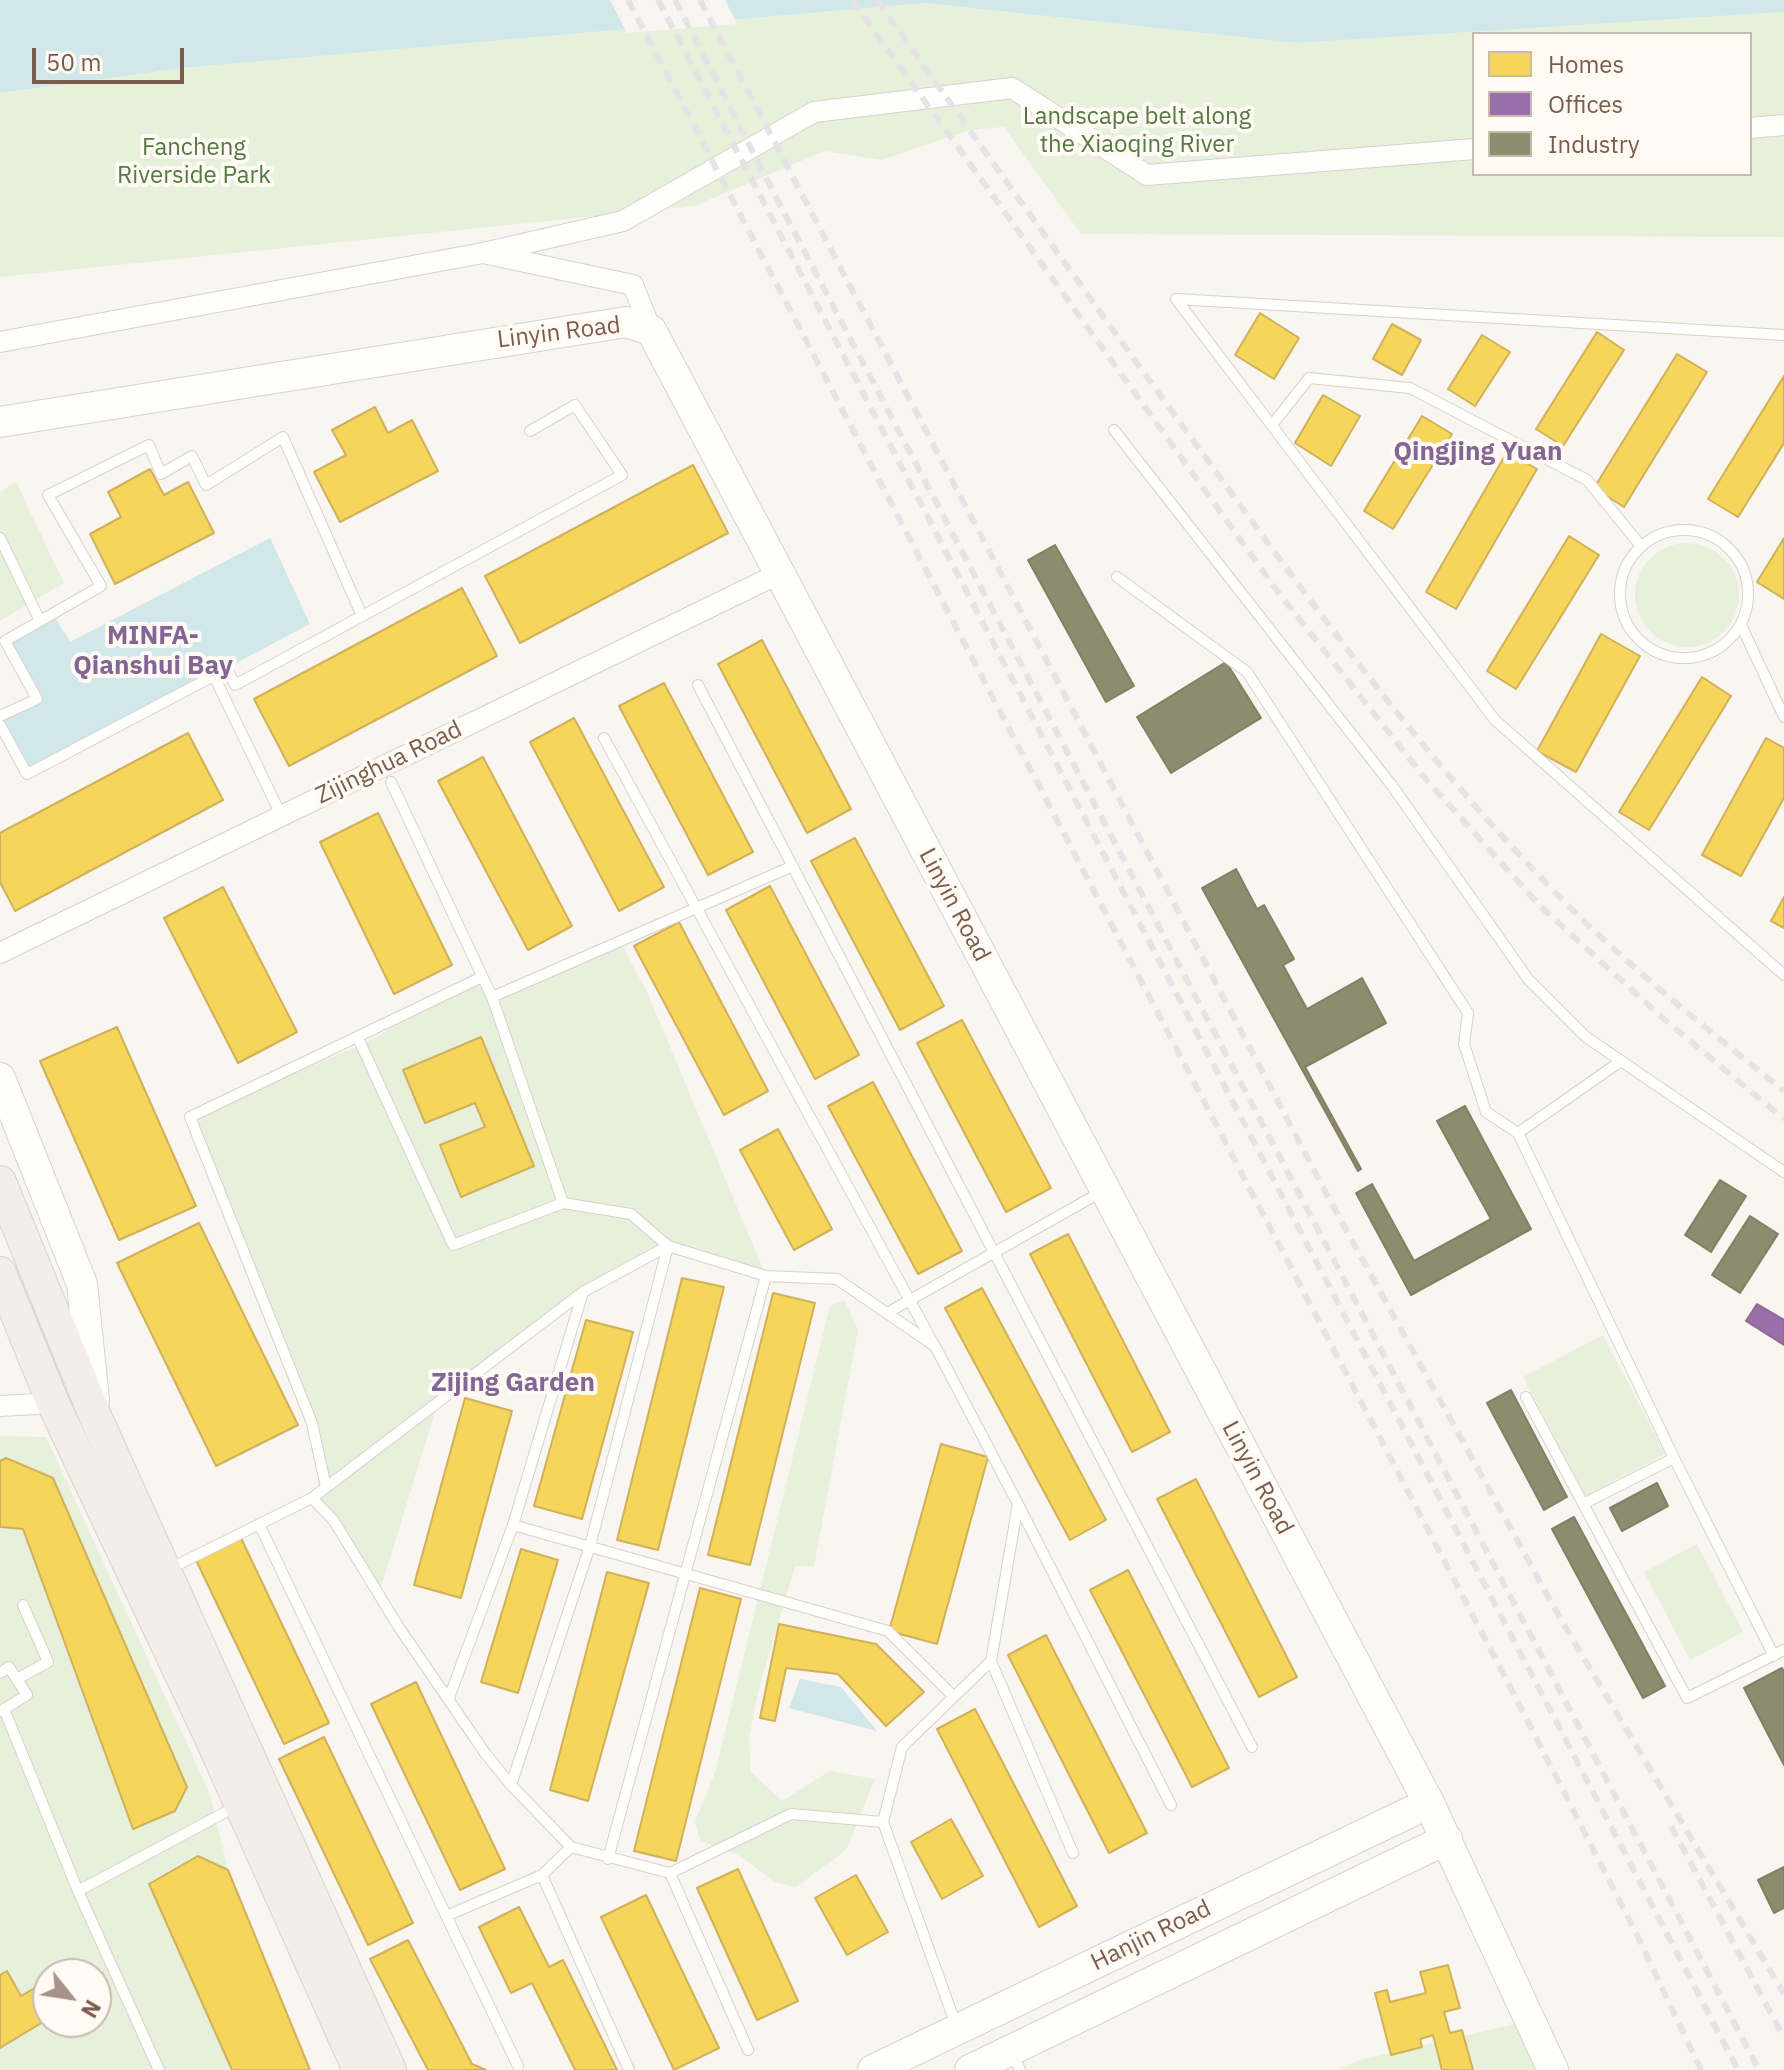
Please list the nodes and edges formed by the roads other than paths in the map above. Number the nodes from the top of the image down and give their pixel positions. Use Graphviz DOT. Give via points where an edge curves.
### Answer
graph roads {
  1 [pos="1784,125"];
  2 [pos="1752,128"];
  3 [pos="1472,149"];
  4 [pos="483,253"];
  5 [pos="651,330"];
  6 [pos="1784,335"];
  7 [pos="0,342"];
  8 [pos="0,422"];
  9 [pos="1272,425"];
  10 [pos="1114,430"];
  11 [pos="530,431"];
  12 [pos="0,538"];
  13 [pos="1641,546"];
  14 [pos="778,574"];
  15 [pos="1117,577"];
  16 [pos="362,616"];
  17 [pos="40,621"];
  18 [pos="1741,625"];
  19 [pos="214,676"];
  20 [pos="698,685"];
  21 [pos="0,716"];
  22 [pos="1784,717"];
  23 [pos="0,725"];
  24 [pos="604,738"];
  25 [pos="391,782"];
  26 [pos="281,815"];
  27 [pos="793,866"];
  28 [pos="697,908"];
  29 [pos="0,953"];
  30 [pos="1784,975"];
  31 [pos="482,977"];
  32 [pos="492,997"];
  33 [pos="358,1038"];
  34 [pos="1621,1061"];
  35 [pos="0,1078"];
  36 [pos="1518,1133"];
  37 [pos="1784,1172"];
  38 [pos="0,1182"];
  39 [pos="1105,1191"];
  40 [pos="563,1203"];
  41 [pos="668,1246"];
  42 [pos="994,1253"];
  43 [pos="0,1273"];
  44 [pos="766,1276"];
  45 [pos="583,1292"];
  46 [pos="910,1300"];
  47 [pos="887,1313"];
  48 [pos="0,1317"];
  49 [pos="935,1346"];
  50 [pos="1526,1397"];
  51 [pos="53,1403"];
  52 [pos="0,1406"];
  53 [pos="96,1418"];
  54 [pos="1674,1458"];
  55 [pos="326,1487"];
  56 [pos="312,1498"];
  57 [pos="1018,1504"];
  58 [pos="1583,1504"];
  59 [pos="259,1524"];
  60 [pos="513,1525"];
  61 [pos="590,1546"];
  62 [pos="686,1573"];
  63 [pos="152,1578"];
  64 [pos="23,1605"];
  65 [pos="1779,1653"];
  66 [pos="991,1661"];
  67 [pos="0,1673"];
  68 [pos="17,1679"];
  69 [pos="954,1697"];
  70 [pos="449,1698"];
  71 [pos="2,1710"];
  72 [pos="1252,1747"];
  73 [pos="511,1785"];
  74 [pos="1429,1803"];
  75 [pos="241,1804"];
  76 [pos="1171,1805"];
  77 [pos="883,1822"];
  78 [pos="1447,1839"];
  79 [pos="571,1847"];
  80 [pos="1073,1853"];
  81 [pos="608,1859"];
  82 [pos="670,1873"];
  83 [pos="542,1875"];
  84 [pos="78,1891"];
  85 [pos="446,1916"];
  86 [pos="957,2029"];
  87 [pos="748,2050"];
  88 [pos="1016,2060"];
  89 [pos="518,2066"];
  90 [pos="159,2070"];
  91 [pos="359,2070"];
  92 [pos="390,2070"];
  93 [pos="629,2070"];
  94 [pos="873,2070"];
  95 [pos="970,2070"];
  96 [pos="1553,2070"];
  1 -- 2 [label="street"];
  3 -- 4 [label="street" via="1147,175 1012,88 814,112 623,221"];
  4 -- 5 [label="street" via="633,285"];
  4 -- 7 [label="street"];
  5 -- 8 [label="street, Linyin Road" via="626,322"];
  5 -- 14 [label="street, Linyin Road"];
  6 -- 9 [label="lane" via="1176,299"];
  9 -- 13 [label="lane" via="1309,378 1410,388 1587,480"];
  9 -- 30 [label="lane" via="1495,720"];
  10 -- 34 [label="lane" via="1393,787 1528,979 1586,1037"];
  11 -- 16 [label="lane" via="575,405 622,475"];
  12 -- 17 [label="lane"];
  13 -- 18 [label="lane" via="1682,529 1724,543 1739,560 1747,581 1748,604"];
  13 -- 18 [label="lane" via="1627,563 1620,603 1625,622 1653,652 1692,659 1712,653"];
  14 -- 26 [label="street, Zijinghua Road"];
  14 -- 39 [label="street, Linyin Road"];
  15 -- 36 [label="lane" via="1247,672 1468,1013 1464,1044 1486,1112"];
  16 -- 17 [label="lane" via="283,437 206,485 192,456 161,474 149,445 48,495 101,586"];
  16 -- 19 [label="lane" via="235,685 227,669"];
  17 -- 21 [label="lane" via="5,641 37,699"];
  18 -- 22 [label="lane"];
  19 -- 23 [label="lane" via="27,774"];
  19 -- 26 [label="lane"];
  20 -- 27 [label="lane"];
  24 -- 28 [label="lane"];
  25 -- 31 [label="lane"];
  26 -- 29 [label="street, Zijinghua Road"];
  27 -- 28 [label="lane"];
  27 -- 42 [label="lane"];
  28 -- 32 [label="lane"];
  28 -- 46 [label="lane"];
  31 -- 32 [label="lane"];
  31 -- 33 [label="lane"];
  32 -- 40 [label="lane"];
  33 -- 40 [label="lane" via="453,1245"];
  33 -- 55 [label="lane" via="190,1117 312,1423"];
  34 -- 36 [label="lane"];
  34 -- 37 [label="lane"];
  35 -- 53 [label="street" via="82,1284"];
  36 -- 54 [label="lane"];
  38 -- 53 [label="main road"];
  39 -- 42 [label="lane"];
  39 -- 74 [label="street, Linyin Road"];
  40 -- 41 [label="lane" via="631,1214"];
  41 -- 44 [label="lane"];
  41 -- 45 [label="lane"];
  41 -- 61 [label="lane"];
  42 -- 46 [label="lane"];
  42 -- 72 [label="lane"];
  43 -- 51 [label="main road"];
  44 -- 47 [label="lane" via="837,1279"];
  44 -- 62 [label="lane"];
  45 -- 55 [label="lane"];
  45 -- 60 [label="lane"];
  46 -- 47 [label="lane"];
  46 -- 49 [label="lane"];
  47 -- 49 [label="lane"];
  48 -- 51 [label="street"];
  49 -- 57 [label="lane"];
  50 -- 58 [label="lane"];
  51 -- 52 [label="street"];
  51 -- 63 [label="main road"];
  53 -- 63 [label="main road"];
  54 -- 58 [label="lane"];
  54 -- 65 [label="lane"];
  55 -- 56 [label="lane"];
  56 -- 59 [label="lane"];
  56 -- 70 [label="lane" via="334,1521"];
  57 -- 66 [label="lane"];
  57 -- 76 [label="lane"];
  58 -- 65 [label="lane" via="1687,1698"];
  59 -- 63 [label="lane"];
  59 -- 85 [label="lane"];
  60 -- 61 [label="lane"];
  60 -- 70 [label="lane"];
  61 -- 62 [label="lane"];
  61 -- 73 [label="lane"];
  62 -- 69 [label="lane" via="888,1631"];
  62 -- 81 [label="lane"];
  63 -- 75 [label="main road"];
  63 -- 92 [label="main road"];
  64 -- 68 [label="lane" via="48,1662"];
  66 -- 69 [label="lane"];
  66 -- 80 [label="lane"];
  67 -- 68 [label="lane" via="9,1667"];
  68 -- 71 [label="lane" via="27,1695"];
  69 -- 77 [label="lane" via="902,1747"];
  70 -- 73 [label="lane"];
  71 -- 84 [label="lane"];
  73 -- 79 [label="lane"];
  74 -- 78 [label="street, Linyin Road"];
  74 -- 86 [label="street, Hanjin Road"];
  75 -- 84 [label="lane"];
  75 -- 91 [label="main road"];
  77 -- 82 [label="lane" via="791,1814"];
  77 -- 86 [label="lane"];
  78 -- 88 [label="street, Hanjin Road"];
  78 -- 96 [label="street, Linyin Road"];
  79 -- 81 [label="lane"];
  79 -- 83 [label="lane"];
  81 -- 82 [label="lane"];
  82 -- 87 [label="lane"];
  83 -- 85 [label="lane"];
  83 -- 93 [label="lane"];
  84 -- 90 [label="lane"];
  85 -- 89 [label="lane"];
  86 -- 94 [label="street, Hanjin Road"];
  88 -- 95 [label="street, Hanjin Road"];
}
